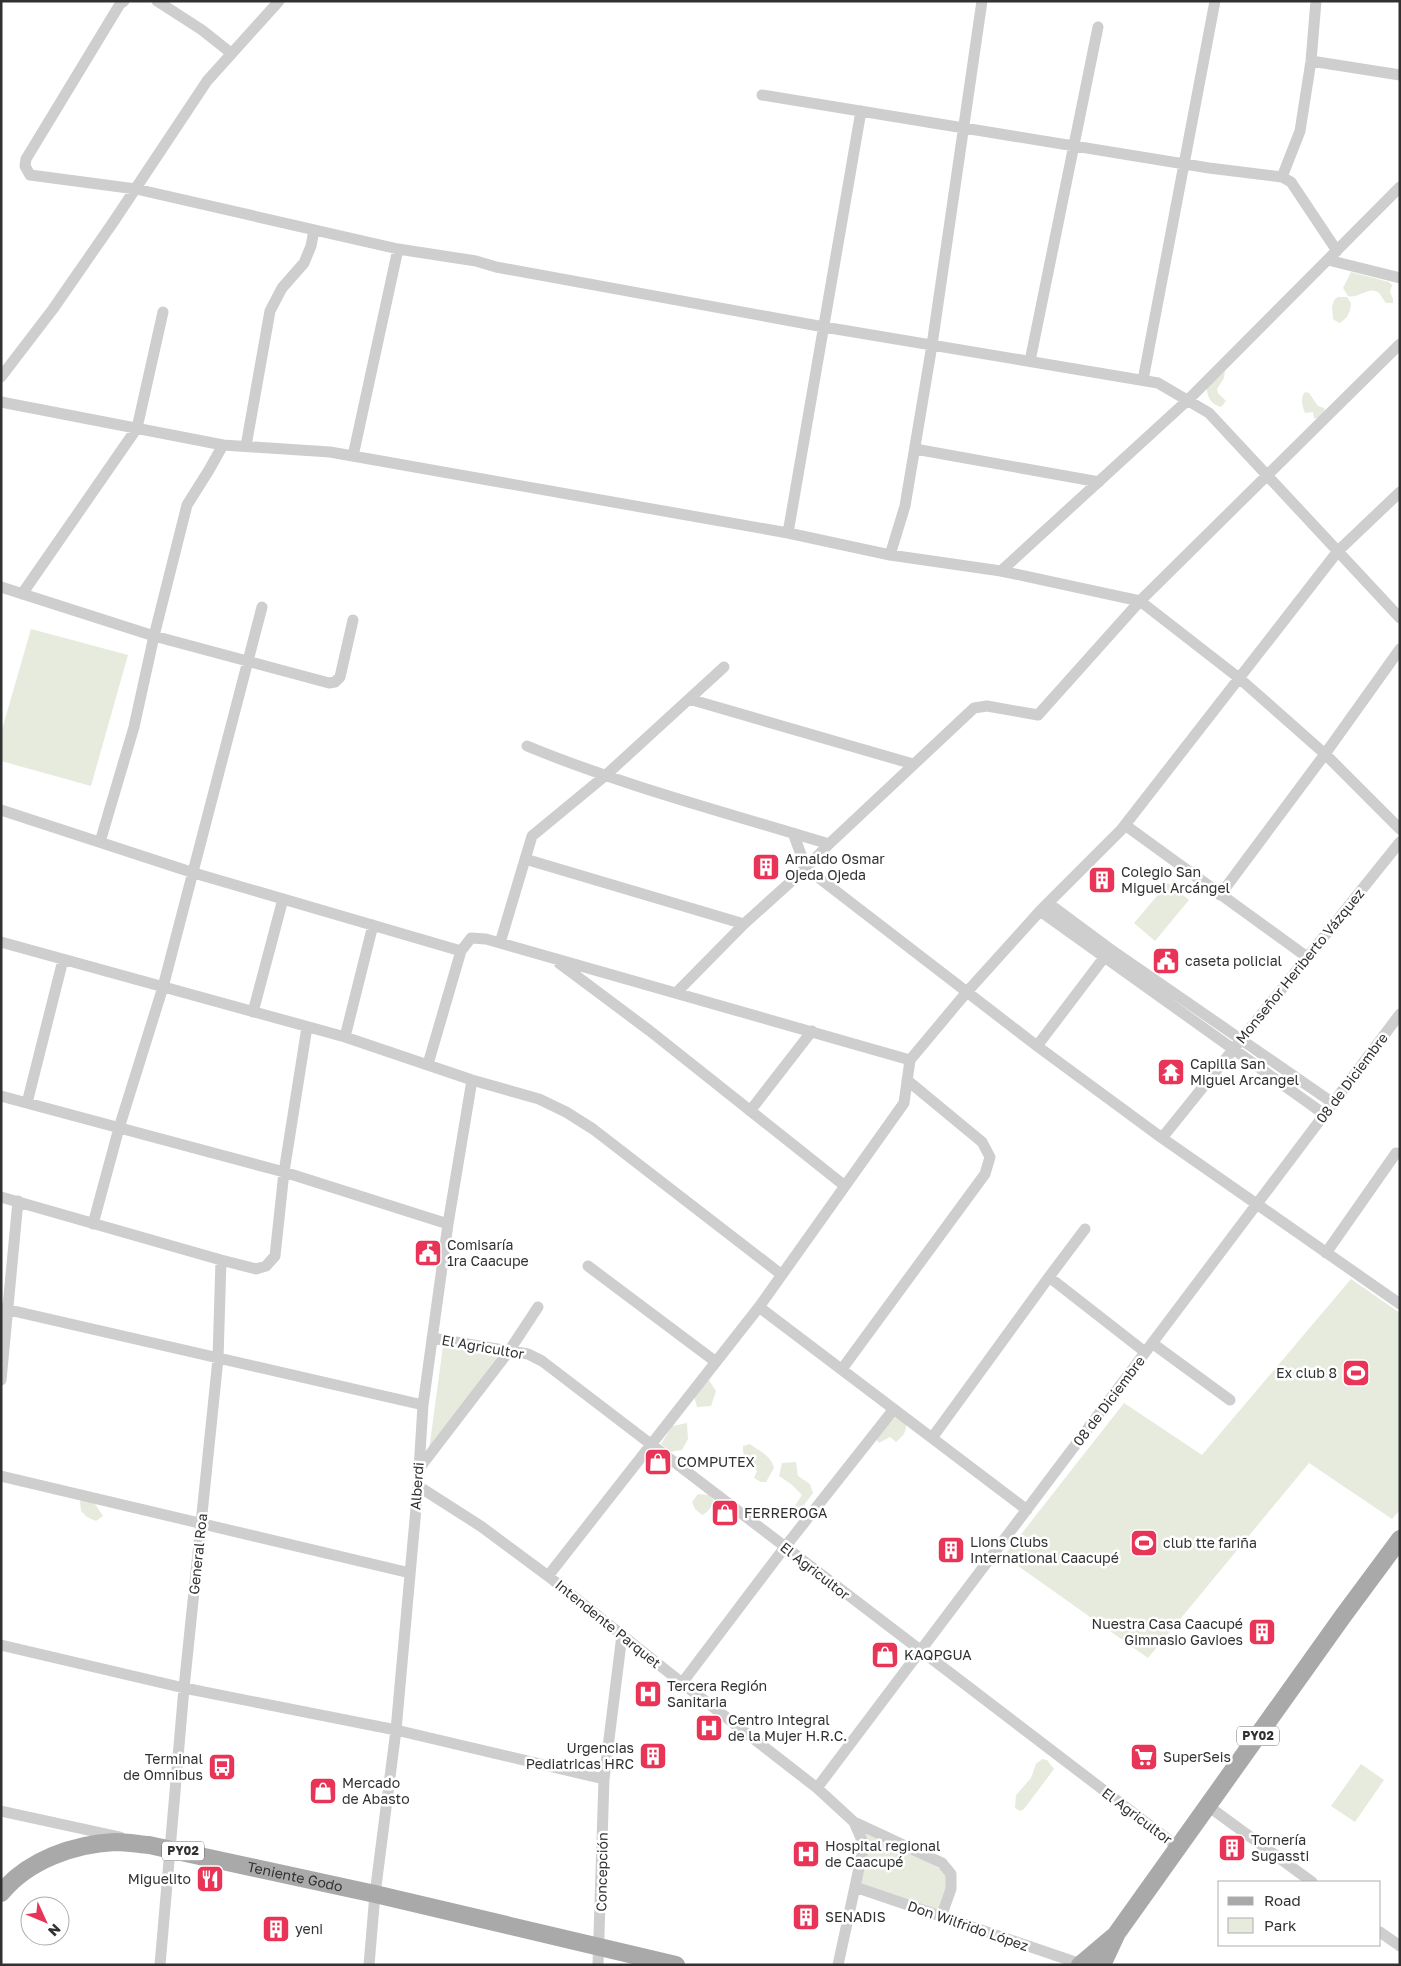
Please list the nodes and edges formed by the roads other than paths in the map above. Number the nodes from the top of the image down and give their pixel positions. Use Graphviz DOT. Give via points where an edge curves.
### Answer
graph roads {
  1 [pos="124,1"];
  2 [pos="157,1"];
  3 [pos="279,1"];
  4 [pos="982,1"];
  5 [pos="1215,1"];
  6 [pos="1316,1"];
  7 [pos="1098,27"];
  8 [pos="231,53"];
  9 [pos="1311,61"];
  10 [pos="1400,75"];
  11 [pos="762,95"];
  12 [pos="861,111"];
  13 [pos="964,128"];
  14 [pos="1075,147"];
  15 [pos="1184,164"];
  16 [pos="1282,177"];
  17 [pos="1400,187"];
  18 [pos="136,189"];
  19 [pos="314,230"];
  20 [pos="398,249"];
  21 [pos="1337,251"];
  22 [pos="1328,260"];
  23 [pos="1400,278"];
  24 [pos="163,312"];
  25 [pos="824,327"];
  26 [pos="1400,344"];
  27 [pos="932,345"];
  28 [pos="1030,361"];
  29 [pos="1,377"];
  30 [pos="1144,380"];
  31 [pos="1188,399"];
  32 [pos="1,402"];
  33 [pos="136,428"];
  34 [pos="223,445"];
  35 [pos="246,446"];
  36 [pos="915,450"];
  37 [pos="353,456"];
  38 [pos="1268,476"];
  39 [pos="1099,482"];
  40 [pos="1400,492"];
  41 [pos="788,533"];
  42 [pos="1338,551"];
  43 [pos="890,555"];
  44 [pos="1001,571"];
  45 [pos="1,587"];
  46 [pos="22,594"];
  47 [pos="1140,601"];
  48 [pos="262,607"];
  49 [pos="1400,618"];
  50 [pos="353,620"];
  51 [pos="154,636"];
  52 [pos="1400,649"];
  53 [pos="248,662"];
  54 [pos="724,667"];
  55 [pos="1239,678"];
  56 [pos="689,699"];
  57 [pos="527,746"];
  58 [pos="1325,754"];
  59 [pos="914,764"];
  60 [pos="606,775"];
  61 [pos="1,810"];
  62 [pos="1125,825"];
  63 [pos="1400,829"];
  64 [pos="793,833"];
  65 [pos="100,842"];
  66 [pos="1400,842"];
  67 [pos="829,844"];
  68 [pos="525,859"];
  69 [pos="806,868"];
  70 [pos="194,873"];
  71 [pos="1220,895"];
  72 [pos="283,899"];
  73 [pos="1044,907"];
  74 [pos="744,924"];
  75 [pos="373,925"];
  76 [pos="1,942"];
  77 [pos="500,943"];
  78 [pos="462,950"];
  79 [pos="1107,953"];
  80 [pos="1307,957"];
  81 [pos="553,958"];
  82 [pos="63,960"];
  83 [pos="163,987"];
  84 [pos="966,992"];
  85 [pos="676,993"];
  86 [pos="253,1012"];
  87 [pos="1400,1014"];
  88 [pos="307,1028"];
  89 [pos="812,1032"];
  90 [pos="345,1037"];
  91 [pos="1237,1044"];
  92 [pos="1037,1046"];
  93 [pos="910,1060"];
  94 [pos="428,1064"];
  95 [pos="472,1080"];
  96 [pos="907,1080"];
  97 [pos="1,1096"];
  98 [pos="27,1103"];
  99 [pos="1333,1103"];
  100 [pos="750,1111"];
  101 [pos="1324,1114"];
  102 [pos="119,1128"];
  103 [pos="1162,1138"];
  104 [pos="1396,1153"];
  105 [pos="284,1172"];
  106 [pos="845,1186"];
  107 [pos="1,1197"];
  108 [pos="18,1201"];
  109 [pos="1257,1204"];
  110 [pos="92,1224"];
  111 [pos="448,1224"];
  112 [pos="1085,1229"];
  113 [pos="1326,1253"];
  114 [pos="221,1260"];
  115 [pos="588,1266"];
  116 [pos="782,1275"];
  117 [pos="1049,1277"];
  118 [pos="1400,1304"];
  119 [pos="759,1306"];
  120 [pos="538,1307"];
  121 [pos="5,1308"];
  122 [pos="432,1338"];
  123 [pos="1149,1348"];
  124 [pos="509,1351"];
  125 [pos="218,1359"];
  126 [pos="716,1362"];
  127 [pos="842,1370"];
  128 [pos="1,1380"];
  129 [pos="1230,1400"];
  130 [pos="423,1405"];
  131 [pos="894,1409"];
  132 [pos="932,1438"];
  133 [pos="652,1444"];
  134 [pos="418,1470"];
  135 [pos="1,1476"];
  136 [pos="418,1486"];
  137 [pos="1027,1510"];
  138 [pos="201,1522"];
  139 [pos="1400,1539"];
  140 [pos="785,1547"];
  141 [pos="410,1573"];
  142 [pos="548,1576"];
  143 [pos="622,1635"];
  144 [pos="1,1644"];
  145 [pos="919,1651"];
  146 [pos="682,1683"];
  147 [pos="184,1688"];
  148 [pos="396,1730"];
  149 [pos="604,1780"];
  150 [pos="817,1788"];
  151 [pos="1208,1806"];
  152 [pos="1,1811"];
  153 [pos="854,1822"];
  154 [pos="1178,1848"];
  155 [pos="171,1849"];
  156 [pos="1311,1881"];
  157 [pos="855,1887"];
  158 [pos="1,1893"];
  159 [pos="375,1894"];
  160 [pos="941,1917"];
  161 [pos="1381,1933"];
  162 [pos="1117,1934"];
  163 [pos="1400,1946"];
  164 [pos="599,1956"];
  165 [pos="1080,1964"];
  166 [pos="160,1965"];
  167 [pos="369,1965"];
  168 [pos="676,1965"];
  169 [pos="838,1965"];
  170 [pos="1102,1965"];
  1 -- 18 [label="street" via="25,166 30,175 44,178"];
  2 -- 8 [label="street"];
  3 -- 8 [label="street"];
  4 -- 13 [label="street"];
  5 -- 15 [label="street"];
  6 -- 9 [label="street"];
  7 -- 14 [label="street"];
  8 -- 18 [label="street" via="206,81"];
  9 -- 10 [label="street"];
  9 -- 16 [label="street" via="1300,131"];
  11 -- 12 [label="street"];
  12 -- 13 [label="street"];
  12 -- 25 [label="street"];
  13 -- 14 [label="street"];
  13 -- 27 [label="street"];
  14 -- 15 [label="street"];
  14 -- 28 [label="street"];
  15 -- 16 [label="street"];
  15 -- 30 [label="street"];
  16 -- 21 [label="street" via="1291,182"];
  17 -- 21 [label="street"];
  18 -- 19 [label="street"];
  18 -- 29 [label="street" via="53,310"];
  19 -- 20 [label="street"];
  19 -- 35 [label="street" via="304,263 282,288 270,311"];
  20 -- 25 [label="street"];
  20 -- 37 [label="street"];
  21 -- 22 [label="street"];
  22 -- 23 [label="street"];
  22 -- 31 [label="street"];
  24 -- 33 [label="street"];
  25 -- 27 [label="street"];
  25 -- 41 [label="street"];
  26 -- 38 [label="street"];
  27 -- 28 [label="street"];
  27 -- 36 [label="street"];
  28 -- 30 [label="street"];
  30 -- 31 [label="street" via="1158,383"];
  31 -- 38 [label="street" via="1209,413"];
  31 -- 39 [label="street"];
  32 -- 33 [label="street"];
  33 -- 34 [label="street"];
  33 -- 46 [label="street"];
  34 -- 35 [label="street"];
  34 -- 51 [label="street" via="187,505"];
  35 -- 37 [label="street"];
  36 -- 39 [label="street"];
  36 -- 43 [label="street" via="905,506"];
  37 -- 41 [label="street"];
  38 -- 42 [label="street"];
  38 -- 47 [label="street"];
  39 -- 44 [label="street"];
  40 -- 42 [label="street"];
  41 -- 43 [label="street"];
  42 -- 49 [label="street"];
  42 -- 55 [label="street"];
  43 -- 44 [label="street"];
  44 -- 47 [label="street"];
  45 -- 46 [label="street"];
  46 -- 51 [label="street"];
  47 -- 55 [label="street"];
  47 -- 59 [label="street" via="1038,715 987,706 974,708"];
  48 -- 53 [label="street"];
  50 -- 53 [label="street" via="340,677 336,682 328,683"];
  51 -- 53 [label="street"];
  51 -- 65 [label="street" via="134,727"];
  52 -- 58 [label="street"];
  53 -- 70 [label="street"];
  54 -- 56 [label="street"];
  55 -- 58 [label="street"];
  55 -- 62 [label="street"];
  56 -- 59 [label="street"];
  56 -- 60 [label="street"];
  57 -- 60 [label="street"];
  58 -- 63 [label="street"];
  58 -- 71 [label="street"];
  59 -- 67 [label="street"];
  60 -- 64 [label="street"];
  60 -- 68 [label="street" via="532,836"];
  61 -- 65 [label="street"];
  62 -- 71 [label="street"];
  62 -- 73 [label="street"];
  64 -- 67 [label="street"];
  64 -- 69 [label="street"];
  65 -- 70 [label="street"];
  66 -- 80 [label="street, Monseñor Heriberto Vázquez"];
  67 -- 69 [label="street"];
  68 -- 74 [label="street"];
  68 -- 77 [label="street"];
  69 -- 74 [label="street"];
  69 -- 84 [label="street"];
  70 -- 72 [label="street"];
  70 -- 83 [label="street"];
  71 -- 80 [label="street"];
  72 -- 75 [label="street"];
  72 -- 86 [label="street"];
  73 -- 79 [label="street"];
  73 -- 84 [label="street"];
  74 -- 85 [label="street"];
  75 -- 78 [label="street"];
  75 -- 90 [label="street"];
  76 -- 82 [label="street"];
  77 -- 78 [label="street" via="471,938"];
  77 -- 81 [label="street"];
  78 -- 94 [label="street"];
  79 -- 91 [label="street"];
  79 -- 92 [label="street"];
  80 -- 91 [label="street, Monseñor Heriberto Vázquez"];
  81 -- 85 [label="street"];
  81 -- 100 [label="street"];
  82 -- 83 [label="street"];
  82 -- 98 [label="street"];
  83 -- 86 [label="street"];
  83 -- 102 [label="street"];
  84 -- 92 [label="street"];
  84 -- 93 [label="street"];
  85 -- 89 [label="street"];
  86 -- 88 [label="street"];
  87 -- 99 [label="street, 08 de Diciembre"];
  88 -- 90 [label="street"];
  88 -- 105 [label="street"];
  89 -- 93 [label="street"];
  89 -- 100 [label="street"];
  90 -- 94 [label="street"];
  91 -- 99 [label="street"];
  91 -- 101 [label="street"];
  91 -- 103 [label="street, Monseñor Heriberto Vázquez"];
  92 -- 103 [label="street"];
  93 -- 96 [label="street"];
  94 -- 95 [label="street"];
  95 -- 111 [label="street, Alberdi"];
  95 -- 116 [label="street" via="539,1099 566,1112 593,1129"];
  96 -- 106 [label="street" via="904,1103"];
  96 -- 127 [label="street" via="982,1142 990,1157 985,1174"];
  97 -- 98 [label="street"];
  98 -- 102 [label="street"];
  99 -- 101 [label="street, 08 de Diciembre"];
  100 -- 106 [label="street"];
  101 -- 109 [label="street, 08 de Diciembre"];
  102 -- 105 [label="street"];
  102 -- 110 [label="street"];
  103 -- 109 [label="street"];
  104 -- 113 [label="street"];
  105 -- 111 [label="street"];
  105 -- 114 [label="street" via="275,1256 266,1266 256,1269"];
  106 -- 116 [label="street"];
  107 -- 108 [label="street"];
  108 -- 110 [label="street"];
  108 -- 121 [label="street"];
  109 -- 113 [label="street"];
  109 -- 123 [label="street, 08 de Diciembre"];
  110 -- 114 [label="street"];
  111 -- 122 [label="street, Alberdi"];
  112 -- 117 [label="street"];
  113 -- 118 [label="street"];
  114 -- 125 [label="street, General Roa"];
  115 -- 126 [label="street"];
  116 -- 119 [label="street"];
  117 -- 123 [label="street"];
  117 -- 132 [label="street"];
  119 -- 126 [label="street"];
  119 -- 127 [label="street"];
  120 -- 124 [label="street"];
  121 -- 125 [label="street"];
  121 -- 128 [label="street"];
  122 -- 124 [label="street, El Agricultor"];
  122 -- 130 [label="street, Alberdi"];
  123 -- 129 [label="street"];
  123 -- 137 [label="street, 08 de Diciembre"];
  124 -- 133 [label="street, El Agricultor" via="528,1354 542,1361"];
  124 -- 134 [label="street"];
  125 -- 130 [label="street"];
  125 -- 138 [label="street, General Roa"];
  126 -- 133 [label="street"];
  127 -- 131 [label="street"];
  130 -- 134 [label="street, Alberdi"];
  131 -- 132 [label="street"];
  131 -- 140 [label="street"];
  132 -- 137 [label="street"];
  133 -- 140 [label="street, El Agricultor"];
  133 -- 142 [label="street"];
  134 -- 136 [label="street, Alberdi"];
  135 -- 138 [label="street"];
  136 -- 141 [label="street, Alberdi"];
  136 -- 142 [label="street, Intendente Parquet" via="482,1527"];
  137 -- 145 [label="street, 08 de Diciembre"];
  138 -- 141 [label="street"];
  138 -- 147 [label="street, General Roa"];
  139 -- 151 [label="main road, PY02"];
  140 -- 145 [label="street, El Agricultor"];
  140 -- 146 [label="street"];
  141 -- 148 [label="street, Alberdi"];
  142 -- 143 [label="street, Intendente Parquet"];
  143 -- 146 [label="street, Intendente Parquet"];
  143 -- 149 [label="street, Concepción"];
  144 -- 147 [label="street"];
  145 -- 150 [label="street, 08 de Diciembre"];
  145 -- 154 [label="street, El Agricultor"];
  146 -- 150 [label="street, Intendente Parquet"];
  147 -- 148 [label="street"];
  147 -- 155 [label="street, General Roa"];
  148 -- 149 [label="street"];
  148 -- 159 [label="street, Alberdi"];
  149 -- 164 [label="street, Concepción"];
  150 -- 153 [label="street, Intendente Parquet"];
  151 -- 154 [label="main road, PY02"];
  151 -- 156 [label="street"];
  152 -- 155 [label="street"];
  153 -- 157 [label="street" via="864,1845"];
  153 -- 160 [label="street" via="942,1863 952,1874 951,1889"];
  154 -- 162 [label="main road, PY02"];
  155 -- 158 [label="main road, Teniente Godo / PY02" via="116,1842 68,1850 25,1872"];
  155 -- 159 [label="main road, Teniente Godo / PY02"];
  155 -- 166 [label="street, General Roa"];
  157 -- 160 [label="street, Don Wilfrido López"];
  157 -- 169 [label="street"];
  159 -- 164 [label="main road, Teniente Godo / PY02"];
  159 -- 167 [label="street, Alberdi"];
  160 -- 165 [label="street, Don Wilfrido López"];
  161 -- 163 [label="street"];
  162 -- 165 [label="main road, PY02"];
  162 -- 170 [label="main road, PY02"];
  164 -- 168 [label="main road, PY02"];
}
